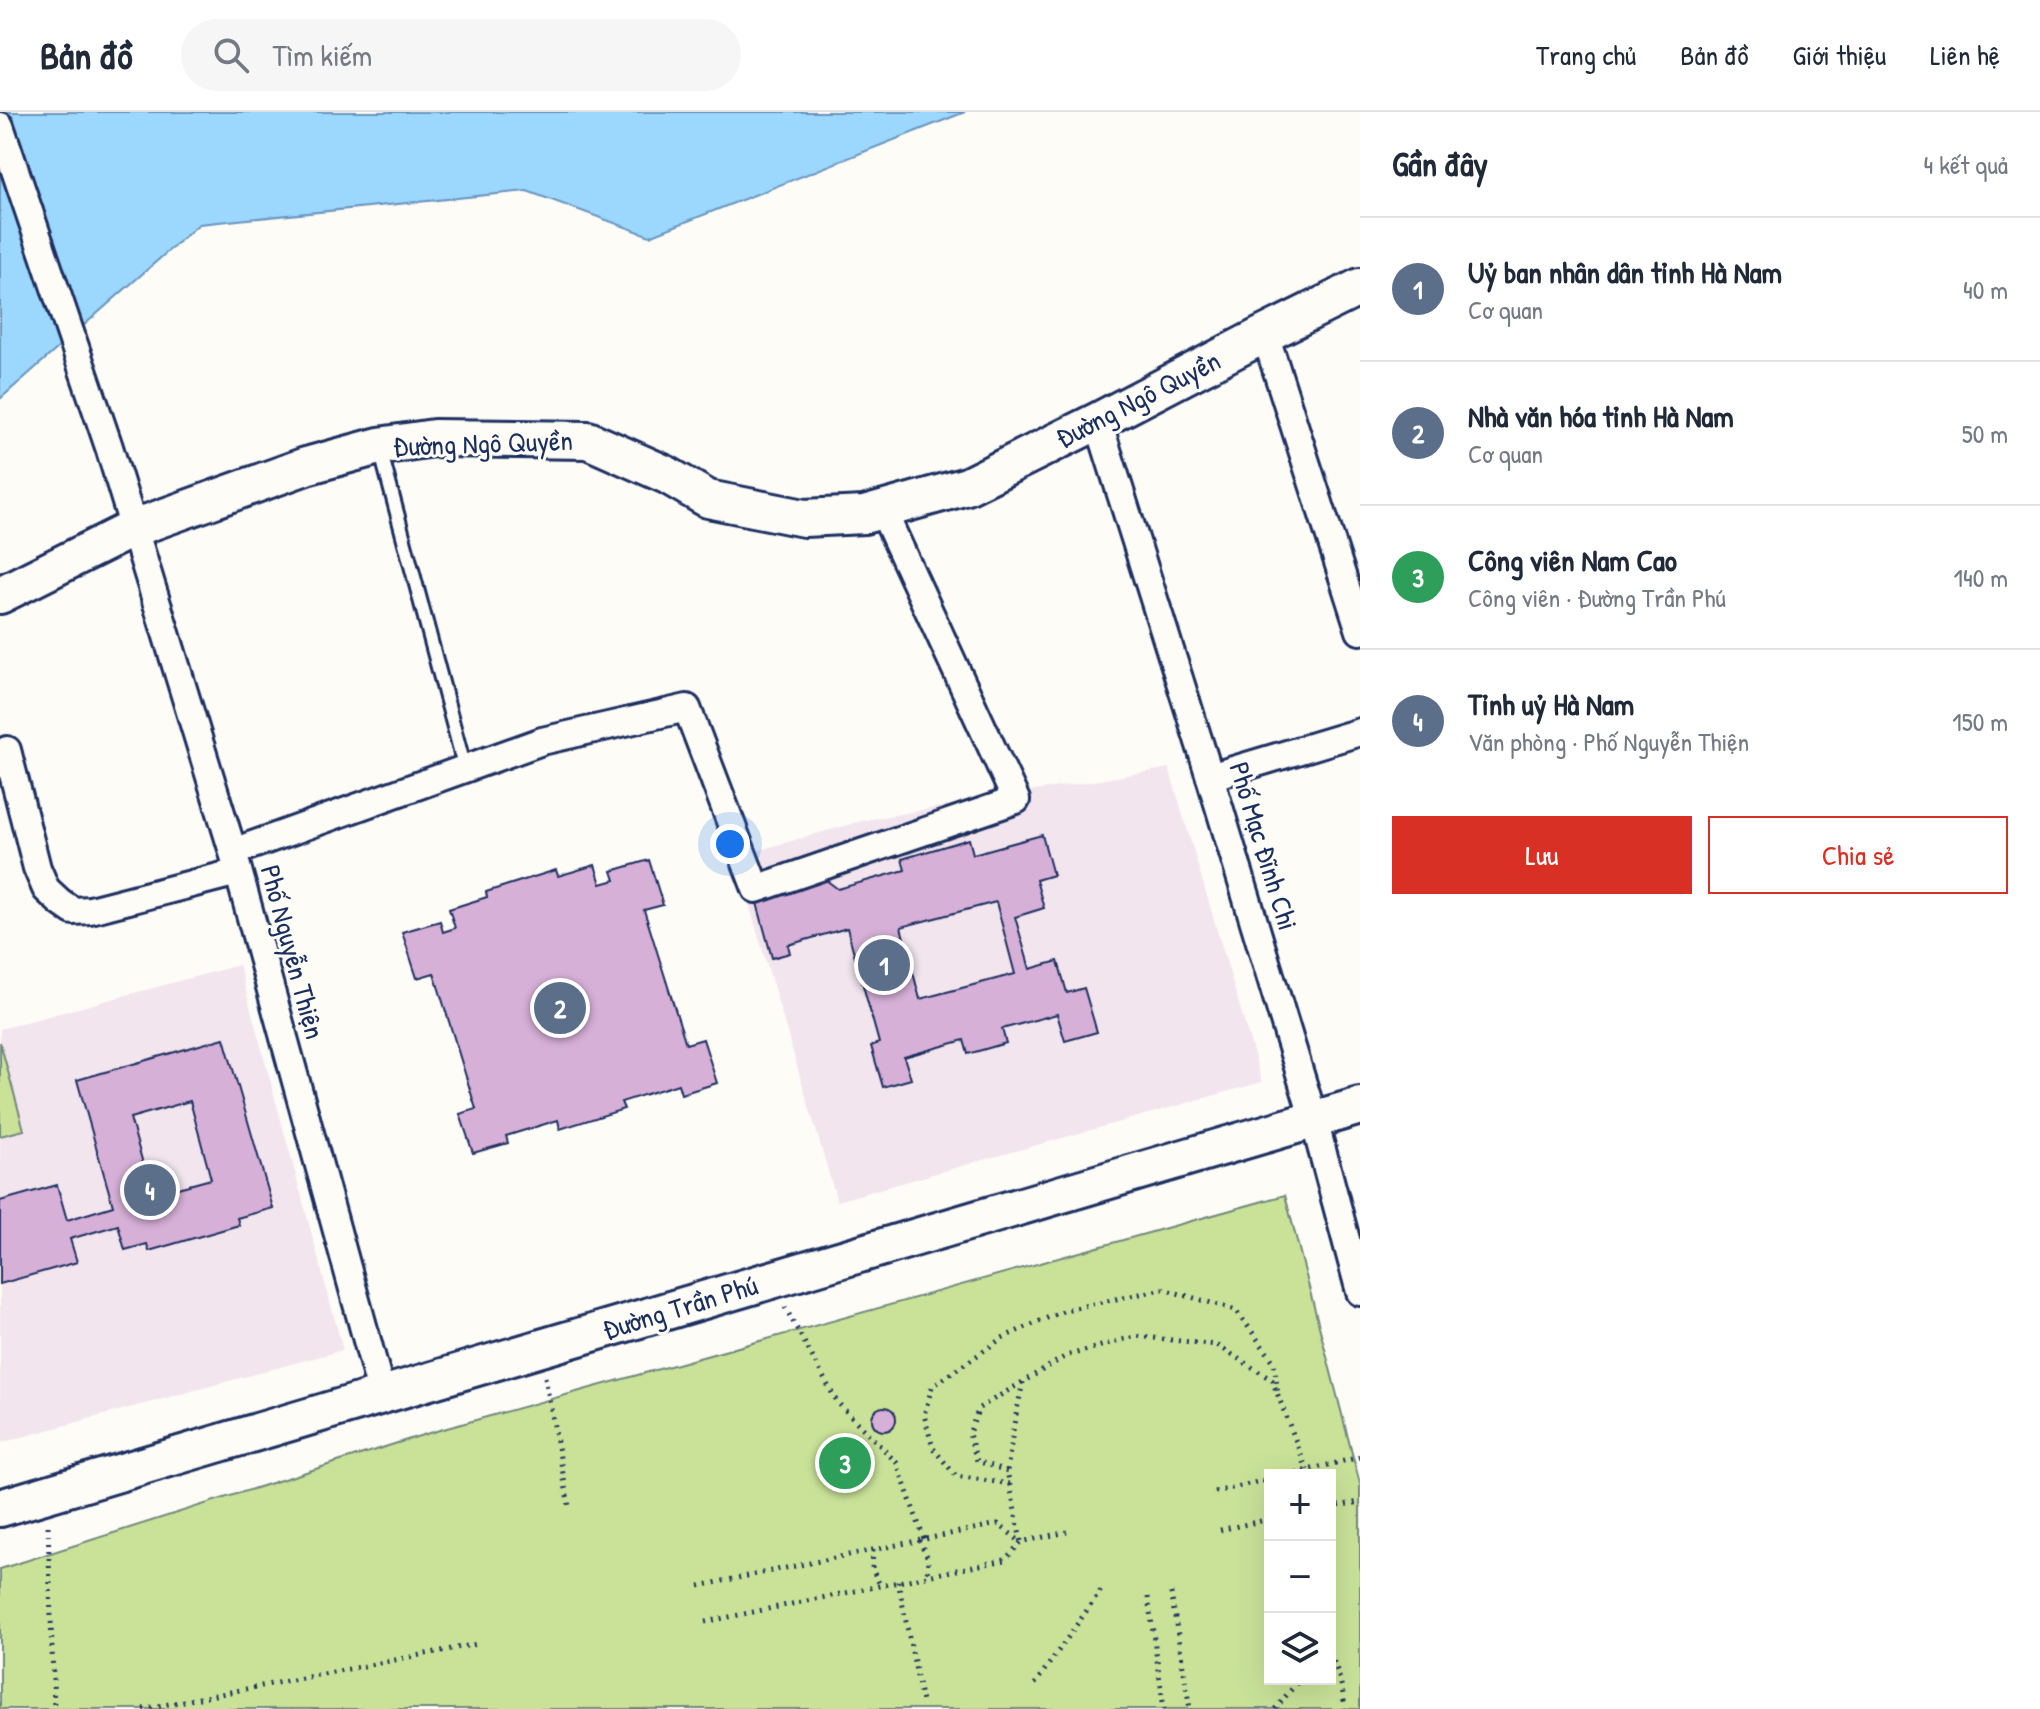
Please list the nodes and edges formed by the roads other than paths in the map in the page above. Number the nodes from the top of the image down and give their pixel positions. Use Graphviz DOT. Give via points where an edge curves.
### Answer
graph roads {
  1 [pos="0,126"];
  2 [pos="1360,287"];
  3 [pos="1265,334"];
  4 [pos="1098,421"];
  5 [pos="379,446"];
  6 [pos="882,509"];
  7 [pos="134,528"];
  8 [pos="0,595"];
  9 [pos="1360,631"];
  10 [pos="1360,732"];
  11 [pos="7,750"];
  12 [pos="465,769"];
  13 [pos="1210,777"];
  14 [pos="235,862"];
  15 [pos="1360,1106"];
  16 [pos="1314,1120"];
  17 [pos="1360,1292"];
  18 [pos="382,1395"];
  19 [pos="0,1508"];
  1 -- 7 [label="street, Phố Nguyễn Thiện"];
  2 -- 3 [label="street, Đường Ngô Quyền"];
  3 -- 4 [label="street, Đường Ngô Quyền"];
  3 -- 9 [label="street"];
  4 -- 6 [label="street, Đường Ngô Quyền" via="967,486"];
  4 -- 13 [label="street, Phố Mạc Đĩnh Chi"];
  5 -- 6 [label="street, Đường Ngô Quyền" via="434,438 588,440 708,499 804,518"];
  5 -- 7 [label="street, Đường Ngô Quyền" via="306,466"];
  5 -- 12 [label="lane"];
  6 -- 12 [label="street" via="1016,800 756,889 687,708 542,741"];
  7 -- 8 [label="street, Đường Ngô Quyền"];
  7 -- 14 [label="street, Phố Nguyễn Thiện"];
  10 -- 13 [label="street"];
  11 -- 14 [label="street" via="37,868 46,889 73,911"];
  12 -- 14 [label="street"];
  13 -- 16 [label="street, Phố Mạc Đĩnh Chi"];
  14 -- 18 [label="street, Phố Nguyễn Thiện"];
  15 -- 16 [label="street, Đường Trần Phú"];
  16 -- 17 [label="street, Phố Mạc Đĩnh Chi"];
  16 -- 18 [label="street, Đường Trần Phú"];
  18 -- 19 [label="street, Đường Trần Phú"];
}
